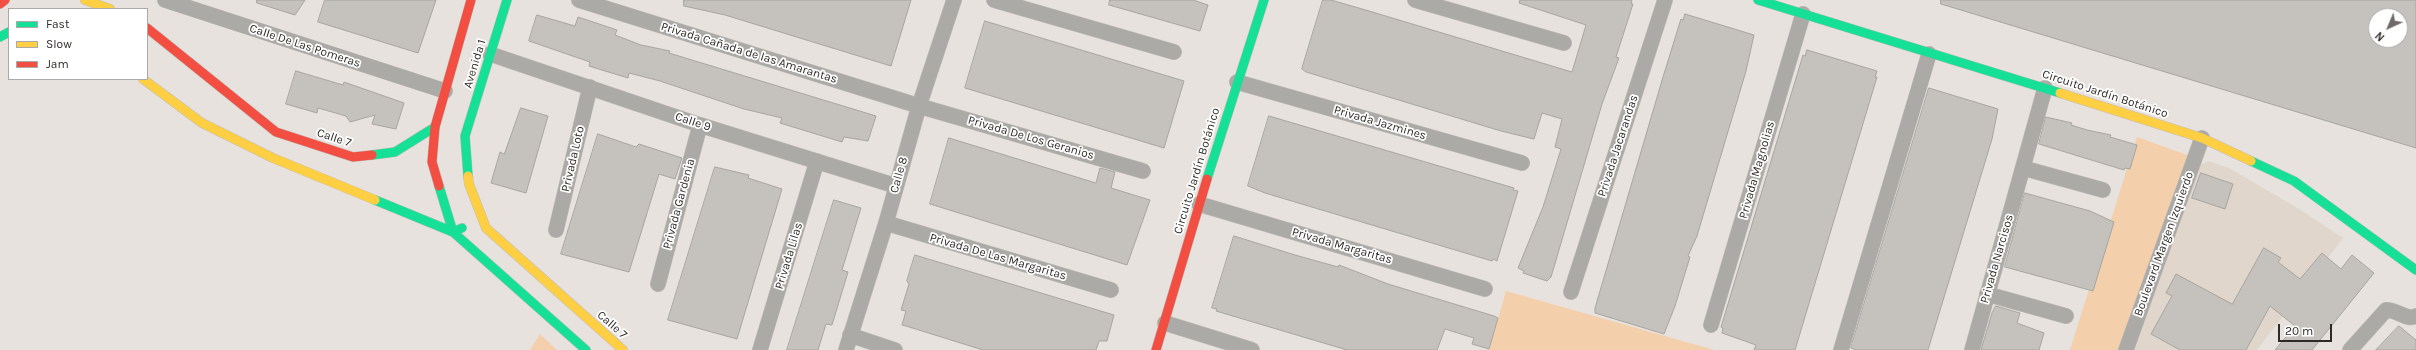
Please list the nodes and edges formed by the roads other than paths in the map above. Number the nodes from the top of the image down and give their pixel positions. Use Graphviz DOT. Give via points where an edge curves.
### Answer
graph roads {
  1 [pos="5,0"];
  2 [pos="85,0"];
  3 [pos="165,0"];
  4 [pos="471,0"];
  5 [pos="507,0"];
  6 [pos="579,0"];
  7 [pos="954,0"];
  8 [pos="994,0"];
  9 [pos="1264,0"];
  10 [pos="1415,0"];
  11 [pos="1665,0"];
  12 [pos="1758,0"];
  13 [pos="0,4"];
  14 [pos="107,8"];
  15 [pos="1803,14"];
  16 [pos="148,29"];
  17 [pos="1564,43"];
  18 [pos="1174,52"];
  19 [pos="490,54"];
  20 [pos="1928,54"];
  21 [pos="144,80"];
  22 [pos="1238,82"];
  23 [pos="590,87"];
  24 [pos="2046,88"];
  25 [pos="445,92"];
  26 [pos="919,106"];
  27 [pos="700,125"];
  28 [pos="435,127"];
  29 [pos="465,136"];
  30 [pos="2202,138"];
  31 [pos="817,161"];
  32 [pos="1522,163"];
  33 [pos="2023,168"];
  34 [pos="1143,170"];
  35 [pos="896,186"];
  36 [pos="2103,190"];
  37 [pos="1199,204"];
  38 [pos="482,218"];
  39 [pos="886,223"];
  40 [pos="556,230"];
  41 [pos="454,232"];
  42 [pos="2416,270"];
  43 [pos="658,284"];
  44 [pos="1485,288"];
  45 [pos="1111,290"];
  46 [pos="1571,292"];
  47 [pos="1986,294"];
  48 [pos="2066,316"];
  49 [pos="2416,316"];
  50 [pos="1165,323"];
  51 [pos="1711,326"];
  52 [pos="850,335"];
  53 [pos="586,350"];
  54 [pos="623,350"];
  55 [pos="760,350"];
  56 [pos="846,350"];
  57 [pos="895,350"];
  58 [pos="1156,350"];
  59 [pos="1252,350"];
  60 [pos="1841,350"];
  61 [pos="1972,350"];
  62 [pos="2126,350"];
  63 [pos="2350,350"];
  1 -- 13 [label="street"];
  2 -- 14 [label="street"];
  3 -- 25 [label="street, Calle De Las Pomeras"];
  4 -- 25 [label="street, Avenida 1"];
  5 -- 19 [label="street, Avenida 1"];
  6 -- 26 [label="street, Privada Cañada de las Amarantas"];
  7 -- 26 [label="street, Calle 8"];
  8 -- 18 [label="street"];
  9 -- 22 [label="street, Circuito Jardín Botánico"];
  10 -- 17 [label="street"];
  11 -- 46 [label="street, Privada Jacarandas"];
  12 -- 15 [label="street, Circuito Jardín Botánico"];
  15 -- 20 [label="street, Circuito Jardín Botánico"];
  15 -- 51 [label="street, Privada Magnolias"];
  16 -- 28 [label="street, Calle 7" via="276,132 353,157 395,152"];
  19 -- 23 [label="street, Calle 9"];
  19 -- 29 [label="street, Avenida 1"];
  20 -- 24 [label="street, Circuito Jardín Botánico"];
  20 -- 60 [label="street"];
  21 -- 41 [label="street" via="202,123 273,158"];
  22 -- 32 [label="street, Privada Jazmines"];
  22 -- 37 [label="street, Circuito Jardín Botánico"];
  23 -- 27 [label="street, Calle 9"];
  23 -- 40 [label="street, Privada Loto"];
  24 -- 30 [label="street, Circuito Jardín Botánico"];
  24 -- 33 [label="street, Privada Narcisos"];
  25 -- 28 [label="street, Avenida 1"];
  26 -- 34 [label="street, Privada De Los Geranios"];
  26 -- 35 [label="street, Calle 8"];
  27 -- 31 [label="street, Calle 9"];
  27 -- 43 [label="street, Privada Gardenia"];
  28 -- 41 [label="street" via="432,162"];
  29 -- 38 [label="street, Calle 7" via="469,184"];
  30 -- 42 [label="street, Circuito Jardín Botánico" via="2294,181"];
  30 -- 62 [label="street, Boulevard Margen Izquierdo"];
  31 -- 35 [label="street, Calle 9"];
  31 -- 55 [label="street, Privada Lilas"];
  33 -- 36 [label="street"];
  33 -- 47 [label="street, Privada Narcisos"];
  35 -- 39 [label="street, Calle 8"];
  37 -- 44 [label="street, Privada Margaritas"];
  37 -- 50 [label="street, Circuito Jardín Botánico"];
  38 -- 41 [label="street"];
  38 -- 54 [label="street, Calle 7" via="486,228 533,272"];
  39 -- 45 [label="street, Privada De Las Margaritas"];
  39 -- 52 [label="street, Calle 8"];
  41 -- 53 [label="street"];
  47 -- 48 [label="street"];
  47 -- 61 [label="street, Privada Narcisos"];
  49 -- 63 [label="street" via="2410,317 2386,310"];
  50 -- 58 [label="street, Circuito Jardín Botánico"];
  50 -- 59 [label="street"];
  52 -- 56 [label="street, Calle 8"];
  52 -- 57 [label="street"];
}
